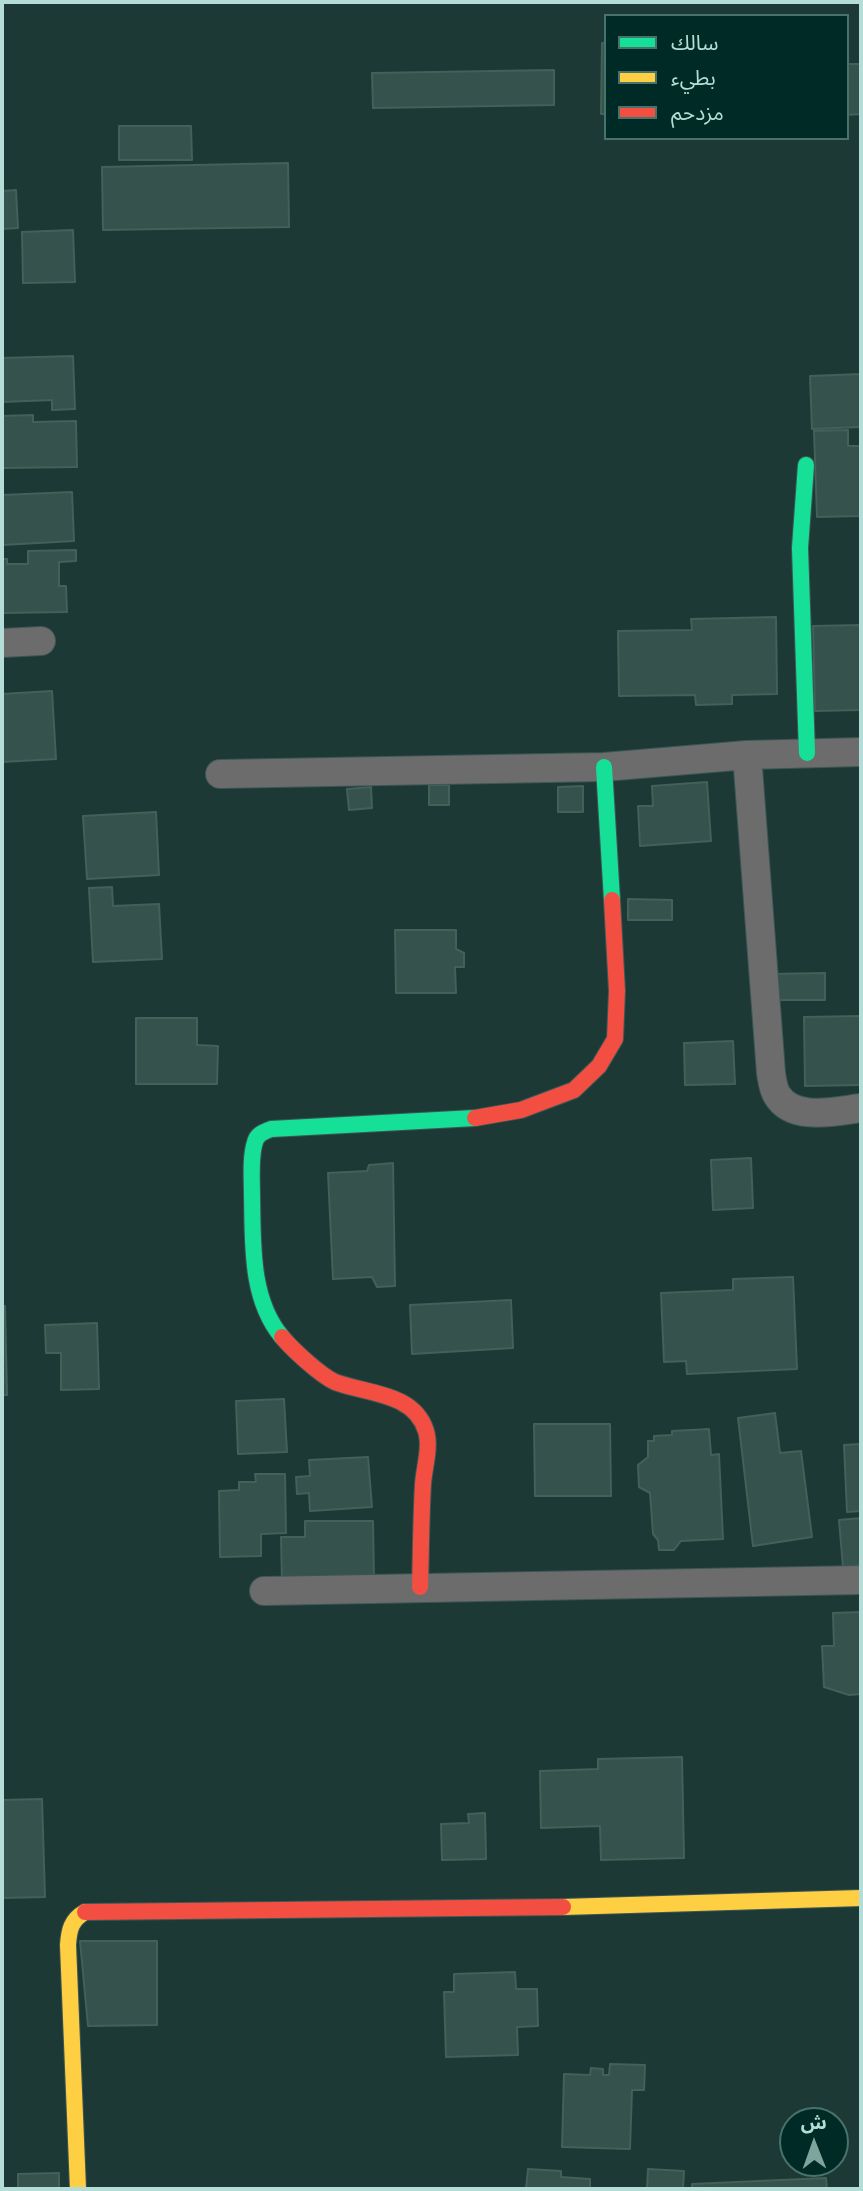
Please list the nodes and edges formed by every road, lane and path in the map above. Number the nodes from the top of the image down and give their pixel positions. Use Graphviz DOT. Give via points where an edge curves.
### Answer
graph roads {
  1 [pos="806,465"];
  2 [pos="40,641"];
  3 [pos="2,643"];
  4 [pos="861,752"];
  5 [pos="807,753"];
  6 [pos="747,755"];
  7 [pos="604,766"];
  8 [pos="220,774"];
  9 [pos="861,1108"];
  10 [pos="861,1580"];
  11 [pos="420,1587"];
  12 [pos="264,1591"];
  13 [pos="861,1898"];
  14 [pos="78,2189"];
  1 -- 5 [label="street" via="800,548"];
  2 -- 3 [label="street"];
  4 -- 5 [label="street"];
  5 -- 6 [label="street"];
  6 -- 7 [label="street"];
  6 -- 9 [label="street" via="771,1073 777,1096 795,1110"];
  7 -- 8 [label="street"];
  7 -- 11 [label="street" via="617,991 615,1039 599,1066 574,1090 521,1110 475,1118 271,1129 255,1142 253,1247 259,1290 272,1325 293,1350 333,1381 402,1401 426,1431"];
  10 -- 11 [label="street"];
  11 -- 12 [label="street"];
  13 -- 14 [label="street" via="588,1907 88,1911 76,1916 69,1927 68,1945"];
}
